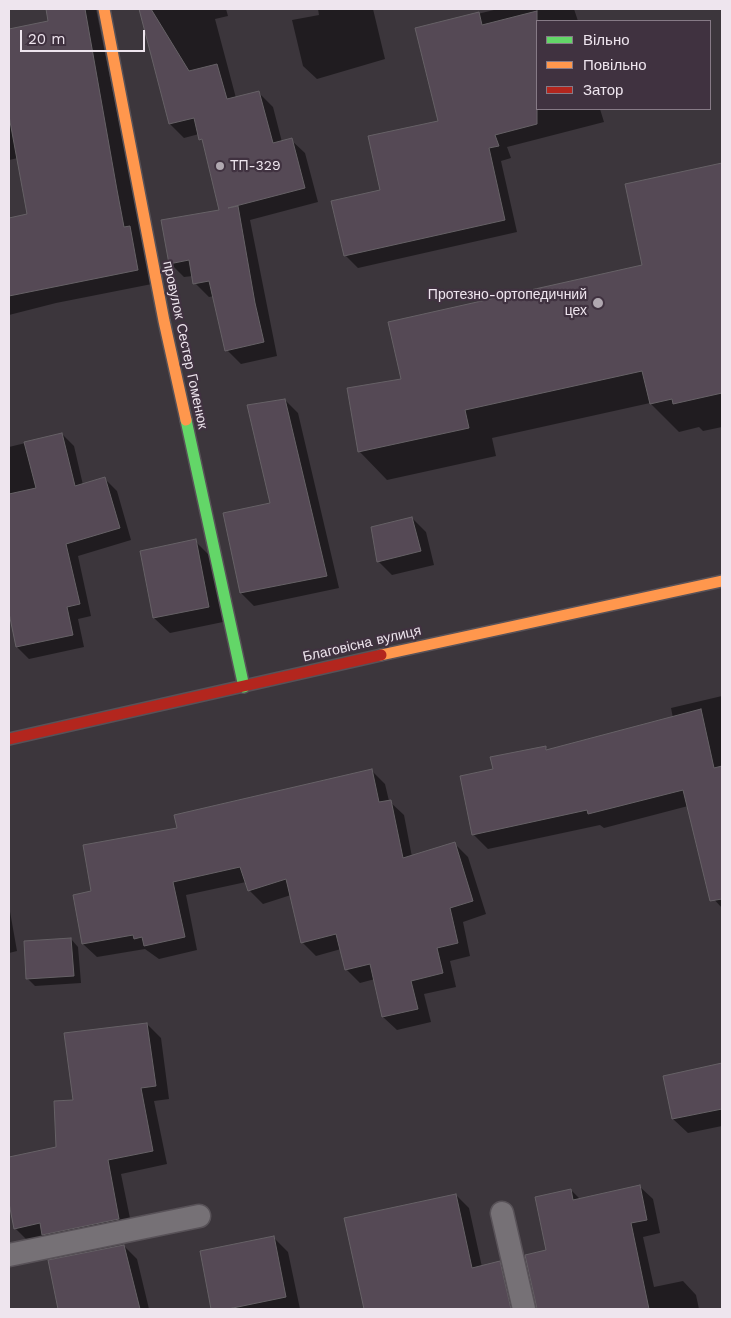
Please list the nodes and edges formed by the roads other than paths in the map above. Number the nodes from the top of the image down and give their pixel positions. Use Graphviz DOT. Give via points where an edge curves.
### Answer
graph roads {
  1 [pos="104,9"];
  2 [pos="722,581"];
  3 [pos="244,687"];
  4 [pos="9,739"];
  5 [pos="502,1213"];
  6 [pos="199,1216"];
  7 [pos="9,1255"];
  8 [pos="524,1309"];
  1 -- 3 [label="main road, провулок Сестер Гоменюк" via="164,321"];
  2 -- 3 [label="main road, Благовісна вулиця"];
  3 -- 4 [label="main road, Благовісна вулиця"];
  5 -- 8 [label="lane"];
  6 -- 7 [label="lane"];
}
